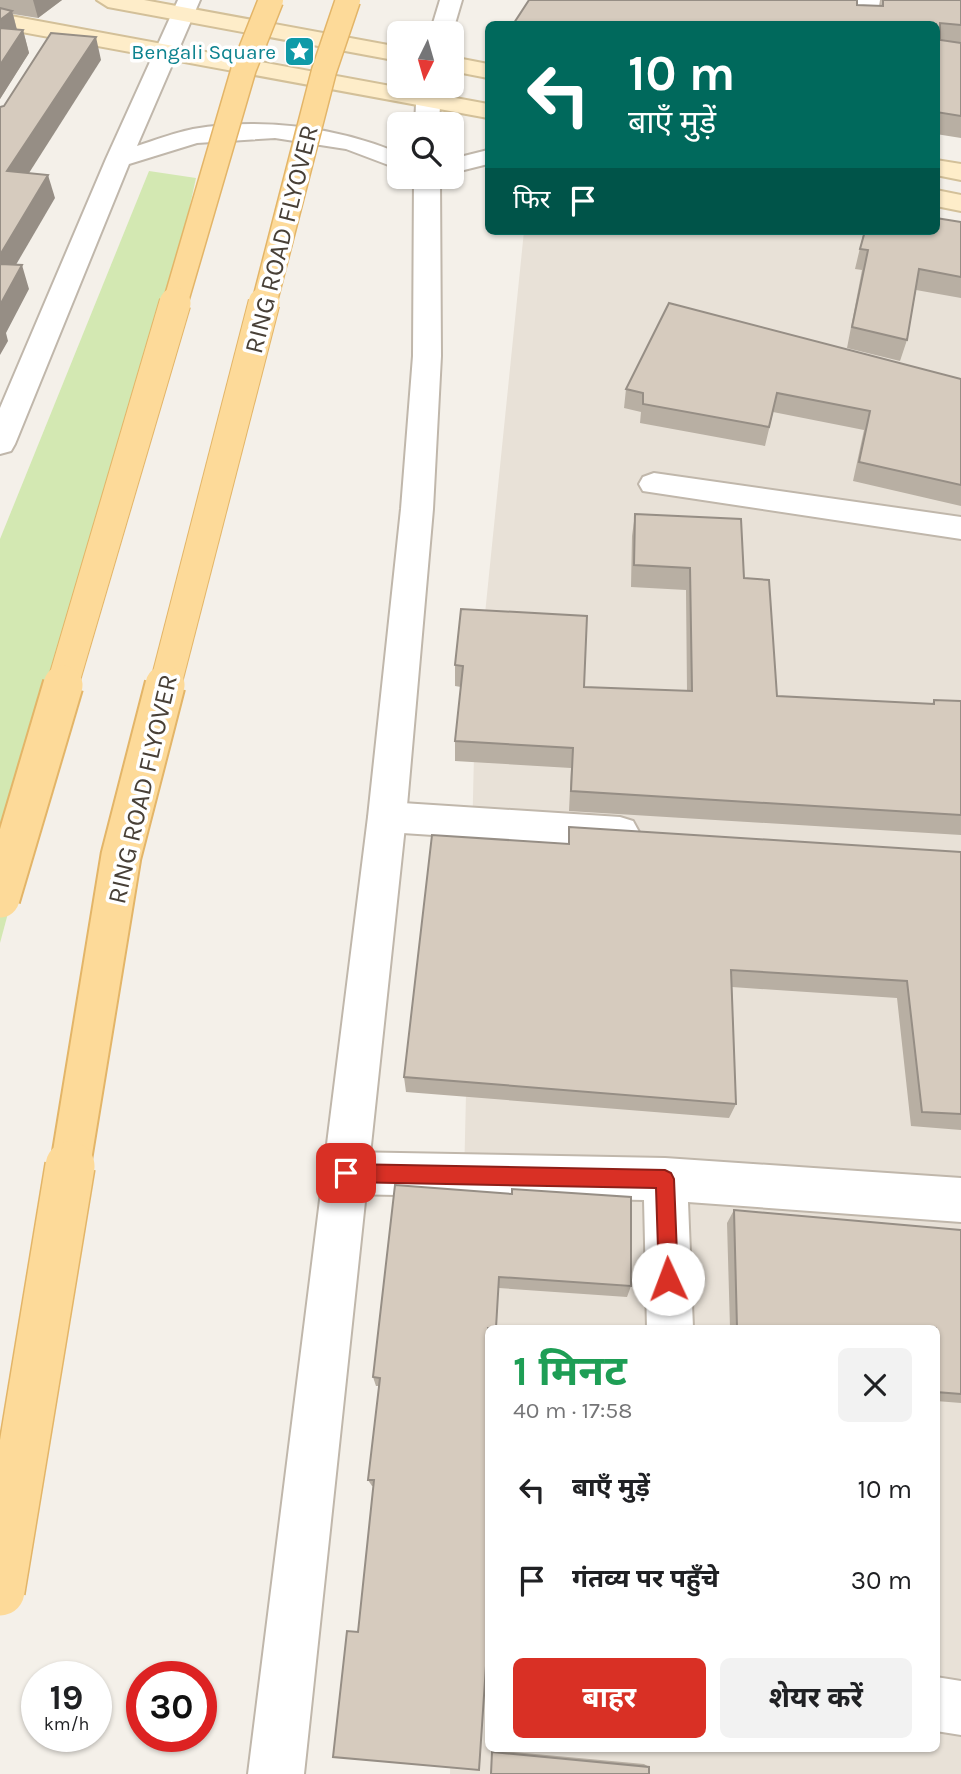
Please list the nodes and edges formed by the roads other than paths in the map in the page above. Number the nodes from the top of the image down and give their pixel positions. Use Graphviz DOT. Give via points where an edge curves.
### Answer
graph roads {
  1 [pos="107,0"];
  2 [pos="271,0"];
  3 [pos="348,0"];
  4 [pos="451,0"];
  5 [pos="869,0"];
  6 [pos="186,7"];
  7 [pos="0,21"];
  8 [pos="445,21"];
  9 [pos="865,21"];
  10 [pos="57,33"];
  11 [pos="387,51"];
  12 [pos="168,53"];
  13 [pos="43,55"];
  14 [pos="464,66"];
  15 [pos="485,70"];
  16 [pos="387,86"];
  17 [pos="447,98"];
  18 [pos="485,110"];
  19 [pos="387,157"];
  20 [pos="485,158"];
  21 [pos="118,159"];
  22 [pos="464,163"];
  23 [pos="940,168"];
  24 [pos="961,172"];
  25 [pos="427,189"];
  26 [pos="940,199"];
  27 [pos="961,203"];
  28 [pos="0,444"];
  29 [pos="654,484"];
  30 [pos="961,528"];
  31 [pos="387,817"];
  32 [pos="660,835"];
  33 [pos="0,898"];
  34 [pos="346,1173"];
  35 [pos="665,1179"];
  36 [pos="961,1200"];
  37 [pos="670,1325"];
  38 [pos="0,1591"];
  39 [pos="940,1705"];
  40 [pos="961,1708"];
  41 [pos="276,1774"];
  1 -- 6 [label="main road"];
  2 -- 33 [label="main road, bridge" via="240,82"];
  3 -- 38 [label="main road, RING ROAD FLYOVER, bridge" via="324,71 121,856"];
  4 -- 8 [label="street"];
  5 -- 9 [label="street"];
  6 -- 11 [label="main road"];
  6 -- 12 [label="street"];
  7 -- 10 [label="main road"];
  10 -- 12 [label="main road"];
  10 -- 13 [label="street"];
  12 -- 16 [label="main road"];
  12 -- 21 [label="street"];
  14 -- 15 [label="main road"];
  17 -- 18 [label="main road"];
  19 -- 21 [label="street" via="351,142 275,131 195,136"];
  20 -- 22 [label="street"];
  21 -- 28 [label="street"];
  23 -- 24 [label="main road"];
  25 -- 31 [label="street" via="426,370"];
  26 -- 27 [label="main road"];
  29 -- 30 [label="street"];
  31 -- 32 [label="street"];
  31 -- 34 [label="street"];
  34 -- 35 [label="street"];
  34 -- 41 [label="street"];
  35 -- 36 [label="street"];
  35 -- 37 [label="street"];
  39 -- 40 [label="street"];
}
